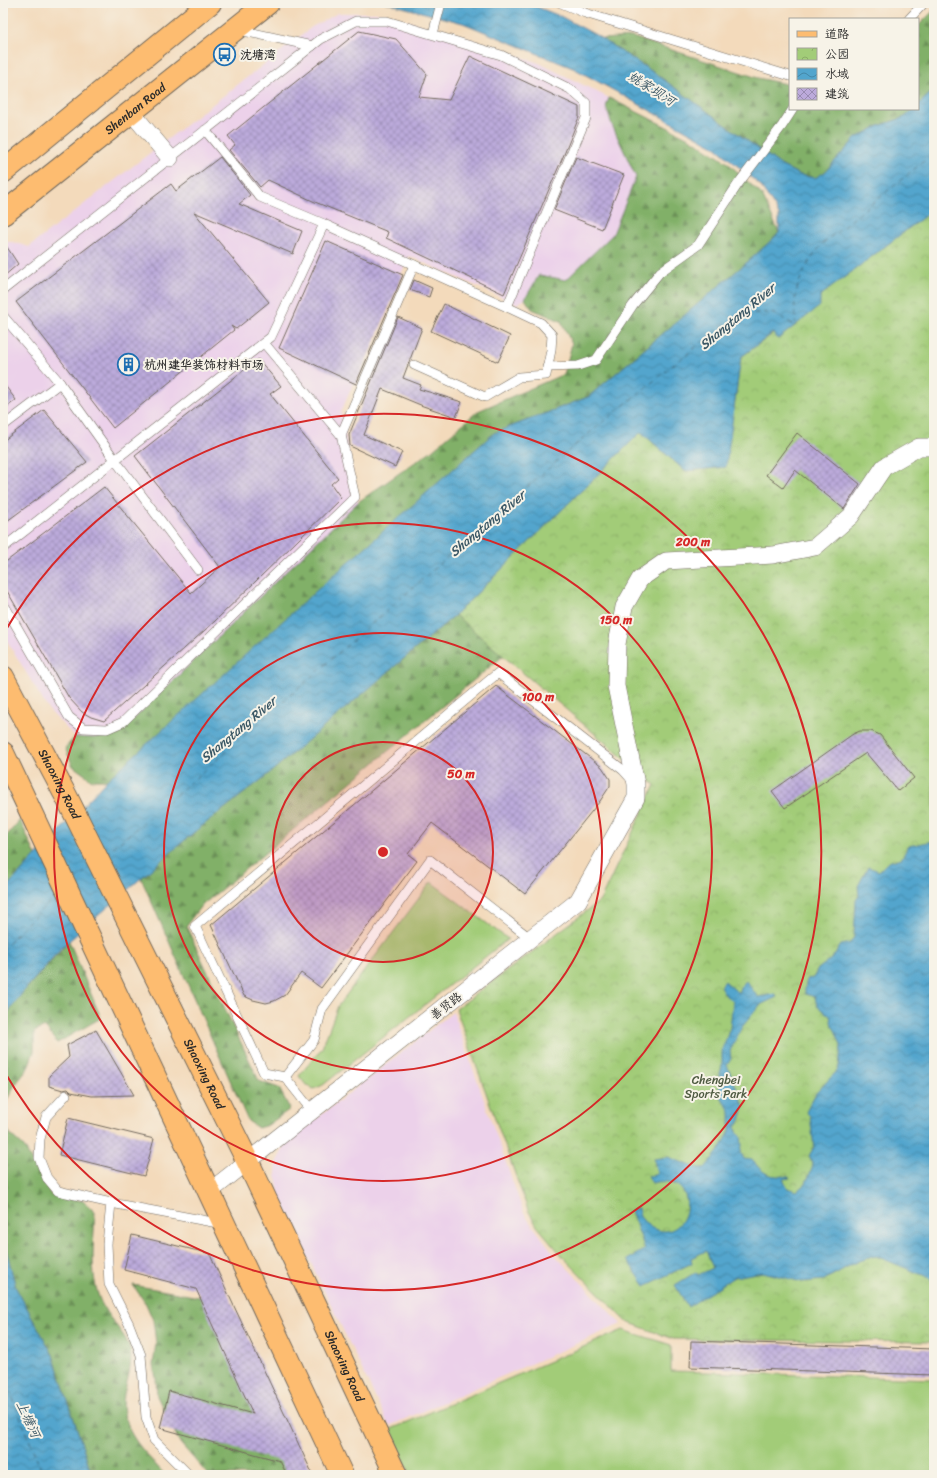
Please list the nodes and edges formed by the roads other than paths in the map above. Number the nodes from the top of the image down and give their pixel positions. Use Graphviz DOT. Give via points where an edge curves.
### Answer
graph roads {
  1 [pos="210,3"];
  2 [pos="268,3"];
  3 [pos="441,3"];
  4 [pos="561,3"];
  5 [pos="924,3"];
  6 [pos="910,18"];
  7 [pos="235,29"];
  8 [pos="433,34"];
  9 [pos="312,46"];
  10 [pos="789,76"];
  11 [pos="792,110"];
  12 [pos="131,112"];
  13 [pos="205,130"];
  14 [pos="170,158"];
  15 [pos="3,172"];
  16 [pos="3,214"];
  17 [pos="324,224"];
  18 [pos="414,265"];
  19 [pos="3,290"];
  20 [pos="507,307"];
  21 [pos="3,316"];
  22 [pos="264,343"];
  23 [pos="414,365"];
  24 [pos="548,367"];
  25 [pos="60,383"];
  26 [pos="3,426"];
  27 [pos="341,435"];
  28 [pos="934,447"];
  29 [pos="115,460"];
  30 [pos="3,548"];
  31 [pos="198,570"];
  32 [pos="3,603"];
  33 [pos="3,677"];
  34 [pos="3,753"];
  35 [pos="636,784"];
  36 [pos="531,939"];
  37 [pos="285,1078"];
  38 [pos="66,1095"];
  39 [pos="312,1111"];
  40 [pos="248,1162"];
  41 [pos="209,1192"];
  42 [pos="111,1203"];
  43 [pos="224,1224"];
  44 [pos="190,1475"];
  45 [pos="342,1475"];
  46 [pos="396,1475"];
  1 -- 15 [label="main road"];
  2 -- 7 [label="main road, Shenban Road"];
  3 -- 8 [label="lane"];
  4 -- 10 [label="lane" via="585,13"];
  5 -- 6 [label="lane"];
  7 -- 9 [label="lane"];
  7 -- 12 [label="main road, Shenban Road"];
  8 -- 9 [label="lane" via="386,22 356,21 321,38"];
  8 -- 20 [label="lane" via="501,55 570,89 586,103 586,118"];
  9 -- 13 [label="lane"];
  11 -- 24 [label="lane" via="738,184 698,245 660,272 633,305 596,360 578,366"];
  12 -- 14 [label="street"];
  12 -- 16 [label="main road, Shenban Road"];
  13 -- 14 [label="lane"];
  13 -- 17 [label="lane" via="260,197"];
  14 -- 19 [label="lane"];
  17 -- 18 [label="lane"];
  17 -- 22 [label="lane" via="271,337"];
  18 -- 20 [label="lane"];
  18 -- 27 [label="lane"];
  20 -- 24 [label="lane" via="541,323 552,334"];
  21 -- 25 [label="lane"];
  22 -- 27 [label="lane"];
  22 -- 29 [label="lane"];
  23 -- 24 [label="lane" via="485,397 519,377 546,375"];
  25 -- 26 [label="lane"];
  25 -- 29 [label="lane"];
  27 -- 32 [label="lane" via="355,497 122,722 107,729 82,728 69,717"];
  28 -- 35 [label="street" via="918,447 884,467 851,516 815,547 773,555 666,561 640,579 624,607 617,644 616,686"];
  29 -- 30 [label="lane"];
  29 -- 31 [label="lane"];
  33 -- 40 [label="main road, Shaoxing Road" via="66,796"];
  34 -- 41 [label="main road"];
  35 -- 36 [label="street, 善贤路" via="636,798 578,901"];
  35 -- 37 [label="lane" via="623,770 498,672 195,926 264,1073"];
  36 -- 37 [label="lane" via="430,860 322,1009 314,1040"];
  36 -- 39 [label="street, 善贤路"];
  37 -- 39 [label="lane"];
  38 -- 42 [label="lane" via="46,1117 40,1139 39,1158 47,1178 58,1191"];
  39 -- 40 [label="street, 善贤路"];
  40 -- 41 [label="street, 善贤路"];
  40 -- 46 [label="main road, Shaoxing Road"];
  41 -- 43 [label="main road"];
  42 -- 43 [label="lane"];
  42 -- 44 [label="lane" via="107,1244 109,1284 129,1324 140,1355 146,1417 154,1440"];
  43 -- 45 [label="main road"];
}
